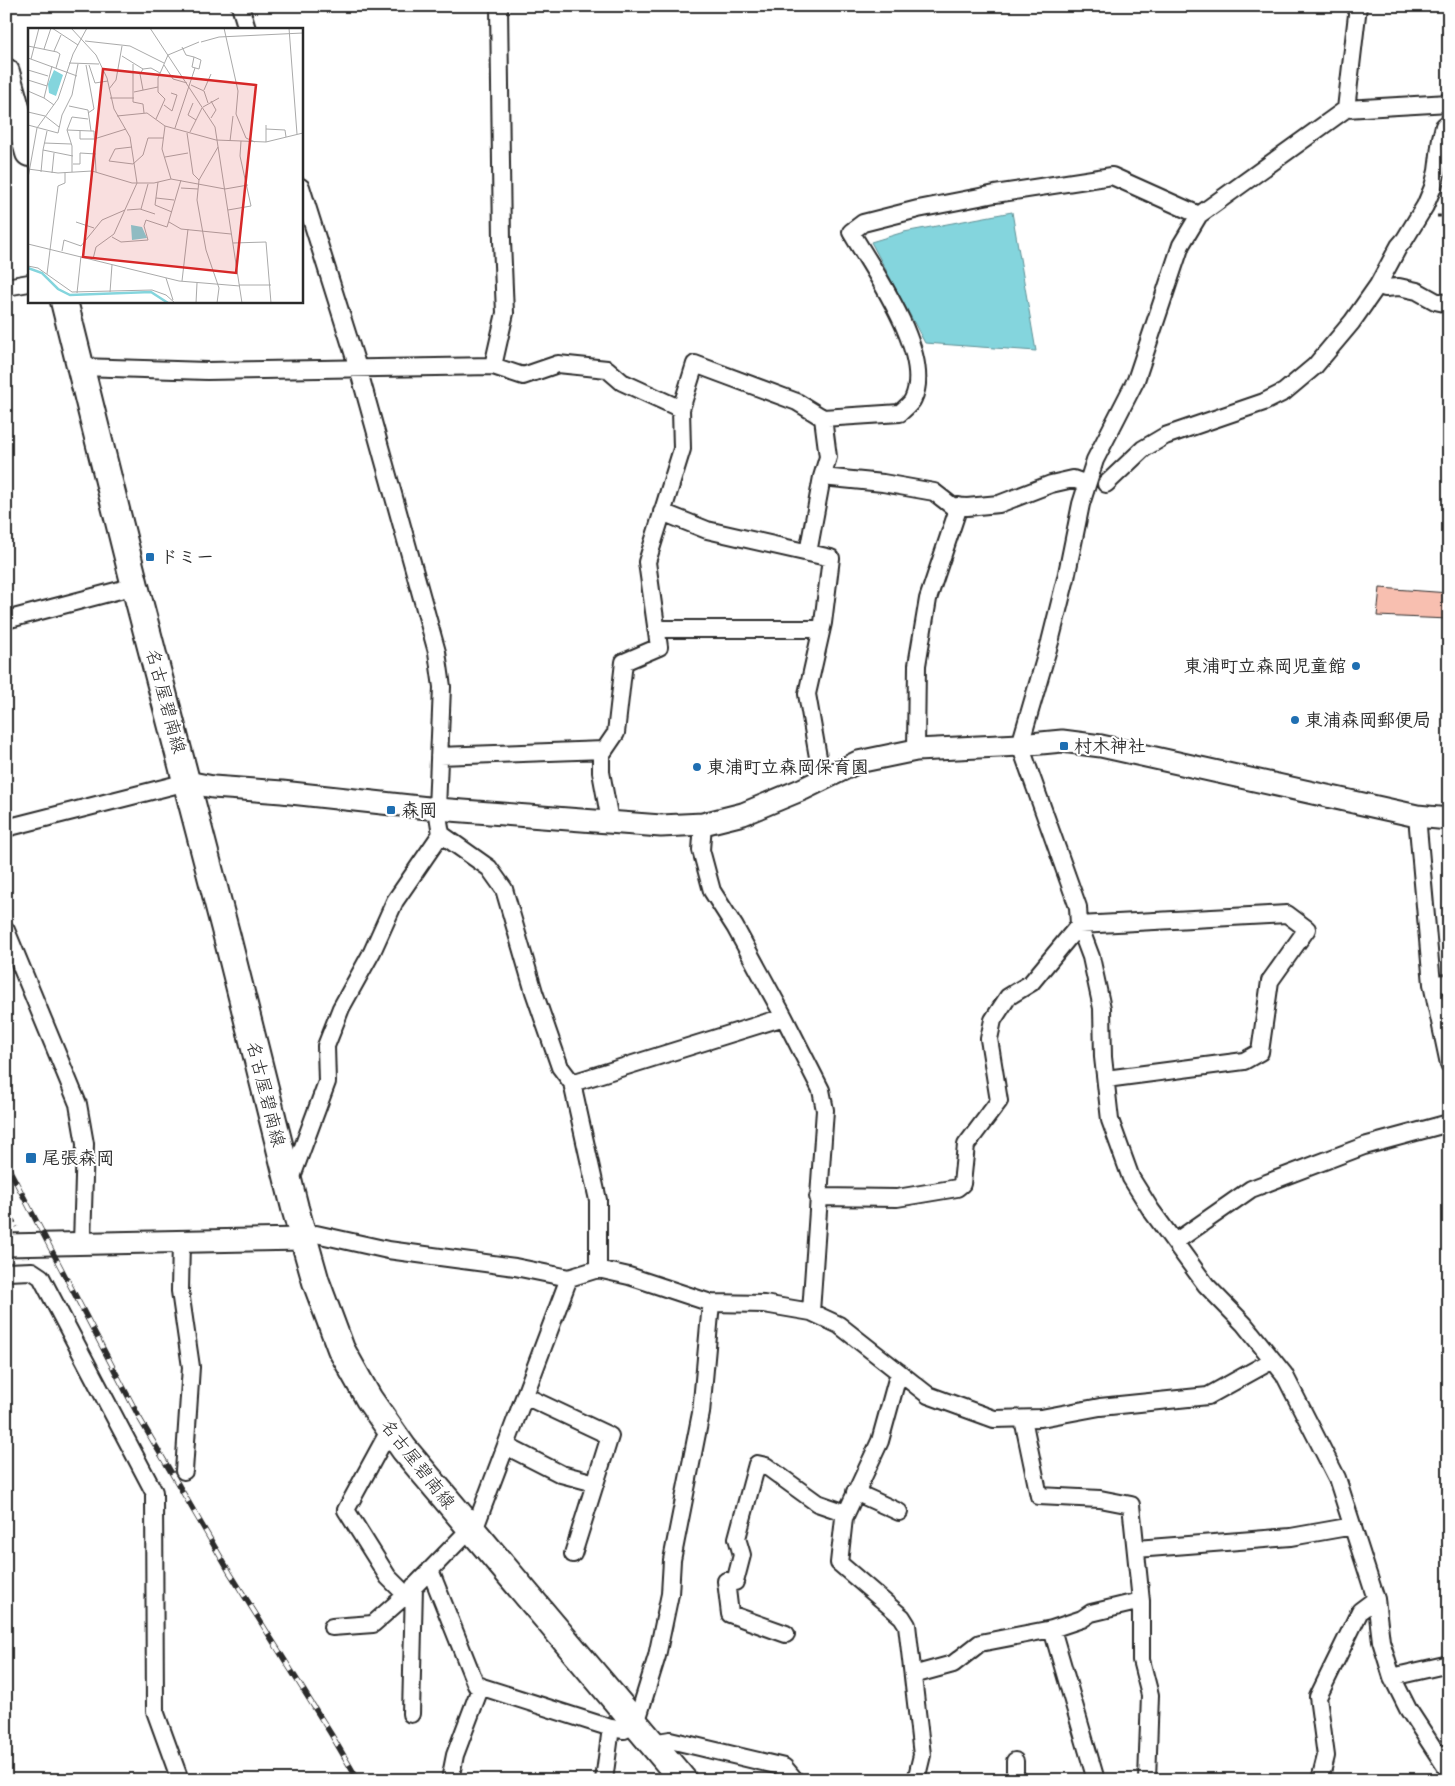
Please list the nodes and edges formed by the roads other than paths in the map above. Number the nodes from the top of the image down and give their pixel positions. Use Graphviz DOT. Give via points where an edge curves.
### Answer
graph roads {
  1 [pos="240,6"];
  2 [pos="499,6"];
  3 [pos="1358,6"];
  4 [pos="247,28"];
  5 [pos="6,72"];
  6 [pos="1449,103"];
  7 [pos="1346,110"];
  8 [pos="1449,122"];
  9 [pos="28,149"];
  10 [pos="302,190"];
  11 [pos="1200,214"];
  12 [pos="28,283"];
  13 [pos="1378,285"];
  14 [pos="6,286"];
  15 [pos="64,302"];
  16 [pos="1449,304"];
  17 [pos="493,366"];
  18 [pos="80,367"];
  19 [pos="358,368"];
  20 [pos="681,409"];
  21 [pos="822,418"];
  22 [pos="822,477"];
  23 [pos="1087,484"];
  24 [pos="1106,484"];
  25 [pos="959,506"];
  26 [pos="662,512"];
  27 [pos="808,552"];
  28 [pos="135,586"];
  29 [pos="6,620"];
  30 [pos="656,629"];
  31 [pos="821,629"];
  32 [pos="1020,745"];
  33 [pos="604,750"];
  34 [pos="916,750"];
  35 [pos="439,756"];
  36 [pos="822,780"];
  37 [pos="187,782"];
  38 [pos="437,809"];
  39 [pos="1417,816"];
  40 [pos="1449,819"];
  41 [pos="610,822"];
  42 [pos="703,824"];
  43 [pos="6,828"];
  44 [pos="441,834"];
  45 [pos="1079,925"];
  46 [pos="6,930"];
  47 [pos="1441,984"];
  48 [pos="784,1017"];
  49 [pos="1449,1064"];
  50 [pos="1106,1079"];
  51 [pos="572,1083"];
  52 [pos="1449,1123"];
  53 [pos="289,1184"];
  54 [pos="818,1197"];
  55 [pos="304,1239"];
  56 [pos="181,1241"];
  57 [pos="1175,1242"];
  58 [pos="82,1244"];
  59 [pos="6,1245"];
  60 [pos="598,1269"];
  61 [pos="6,1272"];
  62 [pos="569,1278"];
  63 [pos="711,1303"];
  64 [pos="811,1312"];
  65 [pos="1273,1360"];
  66 [pos="899,1372"];
  67 [pos="525,1396"];
  68 [pos="1023,1418"];
  69 [pos="390,1429"];
  70 [pos="506,1446"];
  71 [pos="184,1471"];
  72 [pos="595,1483"];
  73 [pos="856,1492"];
  74 [pos="846,1512"];
  75 [pos="899,1512"];
  76 [pos="1353,1526"];
  77 [pos="472,1531"];
  78 [pos="1136,1549"];
  79 [pos="572,1554"];
  80 [pos="430,1570"];
  81 [pos="410,1591"];
  82 [pos="1376,1599"];
  83 [pos="1141,1601"];
  84 [pos="332,1627"];
  85 [pos="1052,1629"];
  86 [pos="786,1634"];
  87 [pos="1449,1664"];
  88 [pos="913,1675"];
  89 [pos="1392,1677"];
  90 [pos="481,1686"];
  91 [pos="411,1714"];
  92 [pos="611,1728"];
  93 [pos="644,1734"];
  94 [pos="1015,1761"];
  95 [pos="1449,1772"];
  96 [pos="180,1780"];
  97 [pos="450,1780"];
  98 [pos="604,1780"];
  99 [pos="683,1780"];
  100 [pos="795,1780"];
  101 [pos="916,1780"];
  102 [pos="1015,1780"];
  103 [pos="1096,1780"];
  104 [pos="1148,1780"];
  105 [pos="1320,1780"];
  1 -- 4 [label="street"];
  2 -- 17 [label="street" via="505,312"];
  3 -- 7 [label="street"];
  5 -- 9 [label="main road"];
  6 -- 7 [label="street"];
  7 -- 11 [label="street"];
  8 -- 13 [label="street" via="1444,126 1435,179 1425,206"];
  10 -- 19 [label="street"];
  11 -- 21 [label="street" via="1112,176 995,194 863,223 851,232 899,314 915,351 918,380 913,400 900,412"];
  11 -- 23 [label="street" via="1181,245 1136,380 1095,460"];
  12 -- 14 [label="street"];
  13 -- 16 [label="street" via="1417,291"];
  13 -- 24 [label="street" via="1315,366 1284,392 1165,436 1143,449"];
  15 -- 18 [label="main road, 名古屋碧南線"];
  17 -- 19 [label="street"];
  17 -- 20 [label="street" via="523,376 558,364 607,369 622,382"];
  18 -- 19 [label="street" via="207,371"];
  18 -- 28 [label="main road, 名古屋碧南線"];
  19 -- 35 [label="street" via="437,652 442,687"];
  20 -- 21 [label="street" via="695,364 796,402"];
  20 -- 26 [label="street" via="682,449"];
  21 -- 22 [label="street" via="828,457"];
  22 -- 25 [label="street" via="934,492 952,506"];
  22 -- 27 [label="street"];
  23 -- 25 [label="street" via="1072,479 999,504"];
  23 -- 32 [label="street" via="1050,642"];
  25 -- 34 [label="street" via="928,599 923,627 917,665"];
  26 -- 27 [label="street" via="707,530"];
  26 -- 30 [label="street" via="647,562"];
  27 -- 31 [label="street" via="831,558"];
  28 -- 29 [label="street"];
  28 -- 37 [label="main road, 名古屋碧南線"];
  30 -- 31 [label="street"];
  30 -- 33 [label="street" via="659,648 624,662 616,733"];
  31 -- 36 [label="street" via="807,694"];
  32 -- 34 [label="street"];
  32 -- 39 [label="street" via="1062,741 1101,746"];
  32 -- 45 [label="street" via="1078,907"];
  33 -- 35 [label="street"];
  33 -- 41 [label="street" via="601,772"];
  34 -- 36 [label="street" via="858,762"];
  35 -- 38 [label="street"];
  36 -- 42 [label="street" via="743,814"];
  37 -- 38 [label="street"];
  37 -- 43 [label="street"];
  37 -- 53 [label="main road, 名古屋碧南線"];
  38 -- 41 [label="street"];
  38 -- 44 [label="street"];
  39 -- 40 [label="street"];
  39 -- 47 [label="street"];
  41 -- 42 [label="street" via="661,826"];
  42 -- 48 [label="street" via="701,850 712,891"];
  44 -- 51 [label="street" via="489,868 504,889 560,1067"];
  44 -- 53 [label="street" via="395,901 341,1008 326,1046 327,1082"];
  45 -- 50 [label="street" via="1091,957 1102,1008"];
  45 -- 50 [label="street" via="1287,914 1307,929 1270,981 1260,1052 1244,1061"];
  45 -- 54 [label="street" via="1031,983 1008,997 993,1020 989,1039 999,1101 966,1145 962,1184 957,1188 897,1198"];
  46 -- 58 [label="street" via="78,1104 86,1144"];
  47 -- 49 [label="street"];
  48 -- 51 [label="street"];
  48 -- 54 [label="street" via="821,1090 825,1110"];
  50 -- 57 [label="street" via="1110,1120 1131,1178"];
  51 -- 60 [label="street" via="598,1200"];
  52 -- 57 [label="street" via="1364,1146 1250,1189"];
  53 -- 55 [label="main road, 名古屋碧南線"];
  54 -- 64 [label="street"];
  55 -- 56 [label="street"];
  55 -- 62 [label="street" via="316,1234 388,1250 515,1267"];
  55 -- 69 [label="main road, 名古屋碧南線" via="316,1282 342,1348 369,1399"];
  56 -- 58 [label="street"];
  56 -- 71 [label="street" via="180,1291 191,1367"];
  57 -- 65 [label="street" via="1206,1285"];
  58 -- 59 [label="street"];
  60 -- 62 [label="street"];
  60 -- 63 [label="street"];
  61 -- 96 [label="street" via="32,1271 42,1277 154,1492 155,1711"];
  62 -- 67 [label="street"];
  63 -- 64 [label="street" via="764,1304"];
  63 -- 93 [label="street" via="701,1413 672,1560 670,1594"];
  64 -- 66 [label="street" via="839,1325"];
  65 -- 68 [label="street" via="1208,1396"];
  65 -- 76 [label="street" via="1284,1374 1337,1478"];
  66 -- 68 [label="street" via="928,1394 994,1420"];
  66 -- 73 [label="street" via="880,1440"];
  67 -- 70 [label="street"];
  67 -- 72 [label="street" via="610,1436"];
  68 -- 78 [label="street" via="1040,1496 1100,1499 1131,1505"];
  69 -- 77 [label="main road, 名古屋碧南線"];
  69 -- 81 [label="street" via="346,1510 388,1578"];
  70 -- 72 [label="street" via="561,1474"];
  70 -- 77 [label="street"];
  72 -- 79 [label="street"];
  73 -- 74 [label="street"];
  73 -- 75 [label="street"];
  74 -- 86 [label="street" via="817,1503 766,1466 757,1464 737,1538 742,1555 735,1582 726,1581 730,1614"];
  74 -- 88 [label="street" via="839,1563 902,1617 907,1625"];
  76 -- 78 [label="street" via="1291,1538"];
  76 -- 82 [label="street"];
  77 -- 80 [label="street"];
  77 -- 93 [label="main road, 名古屋碧南線"];
  78 -- 83 [label="street"];
  80 -- 81 [label="street"];
  80 -- 90 [label="street" via="476,1685"];
  81 -- 84 [label="street" via="373,1624"];
  81 -- 91 [label="street"];
  82 -- 89 [label="street" via="1381,1641"];
  82 -- 105 [label="street" via="1360,1611 1318,1697 1326,1756"];
  83 -- 85 [label="street" via="1091,1613 1082,1620"];
  83 -- 104 [label="street" via="1141,1660 1150,1695"];
  85 -- 88 [label="street" via="980,1643 953,1664"];
  85 -- 103 [label="street"];
  87 -- 89 [label="street"];
  88 -- 101 [label="street" via="922,1755"];
  89 -- 95 [label="street" via="1408,1710"];
  90 -- 92 [label="street"];
  90 -- 97 [label="street" via="455,1755"];
  92 -- 93 [label="street"];
  92 -- 98 [label="street"];
  93 -- 99 [label="main road, 名古屋碧南線"];
  93 -- 100 [label="street" via="784,1767"];
  94 -- 102 [label="street"];
}
